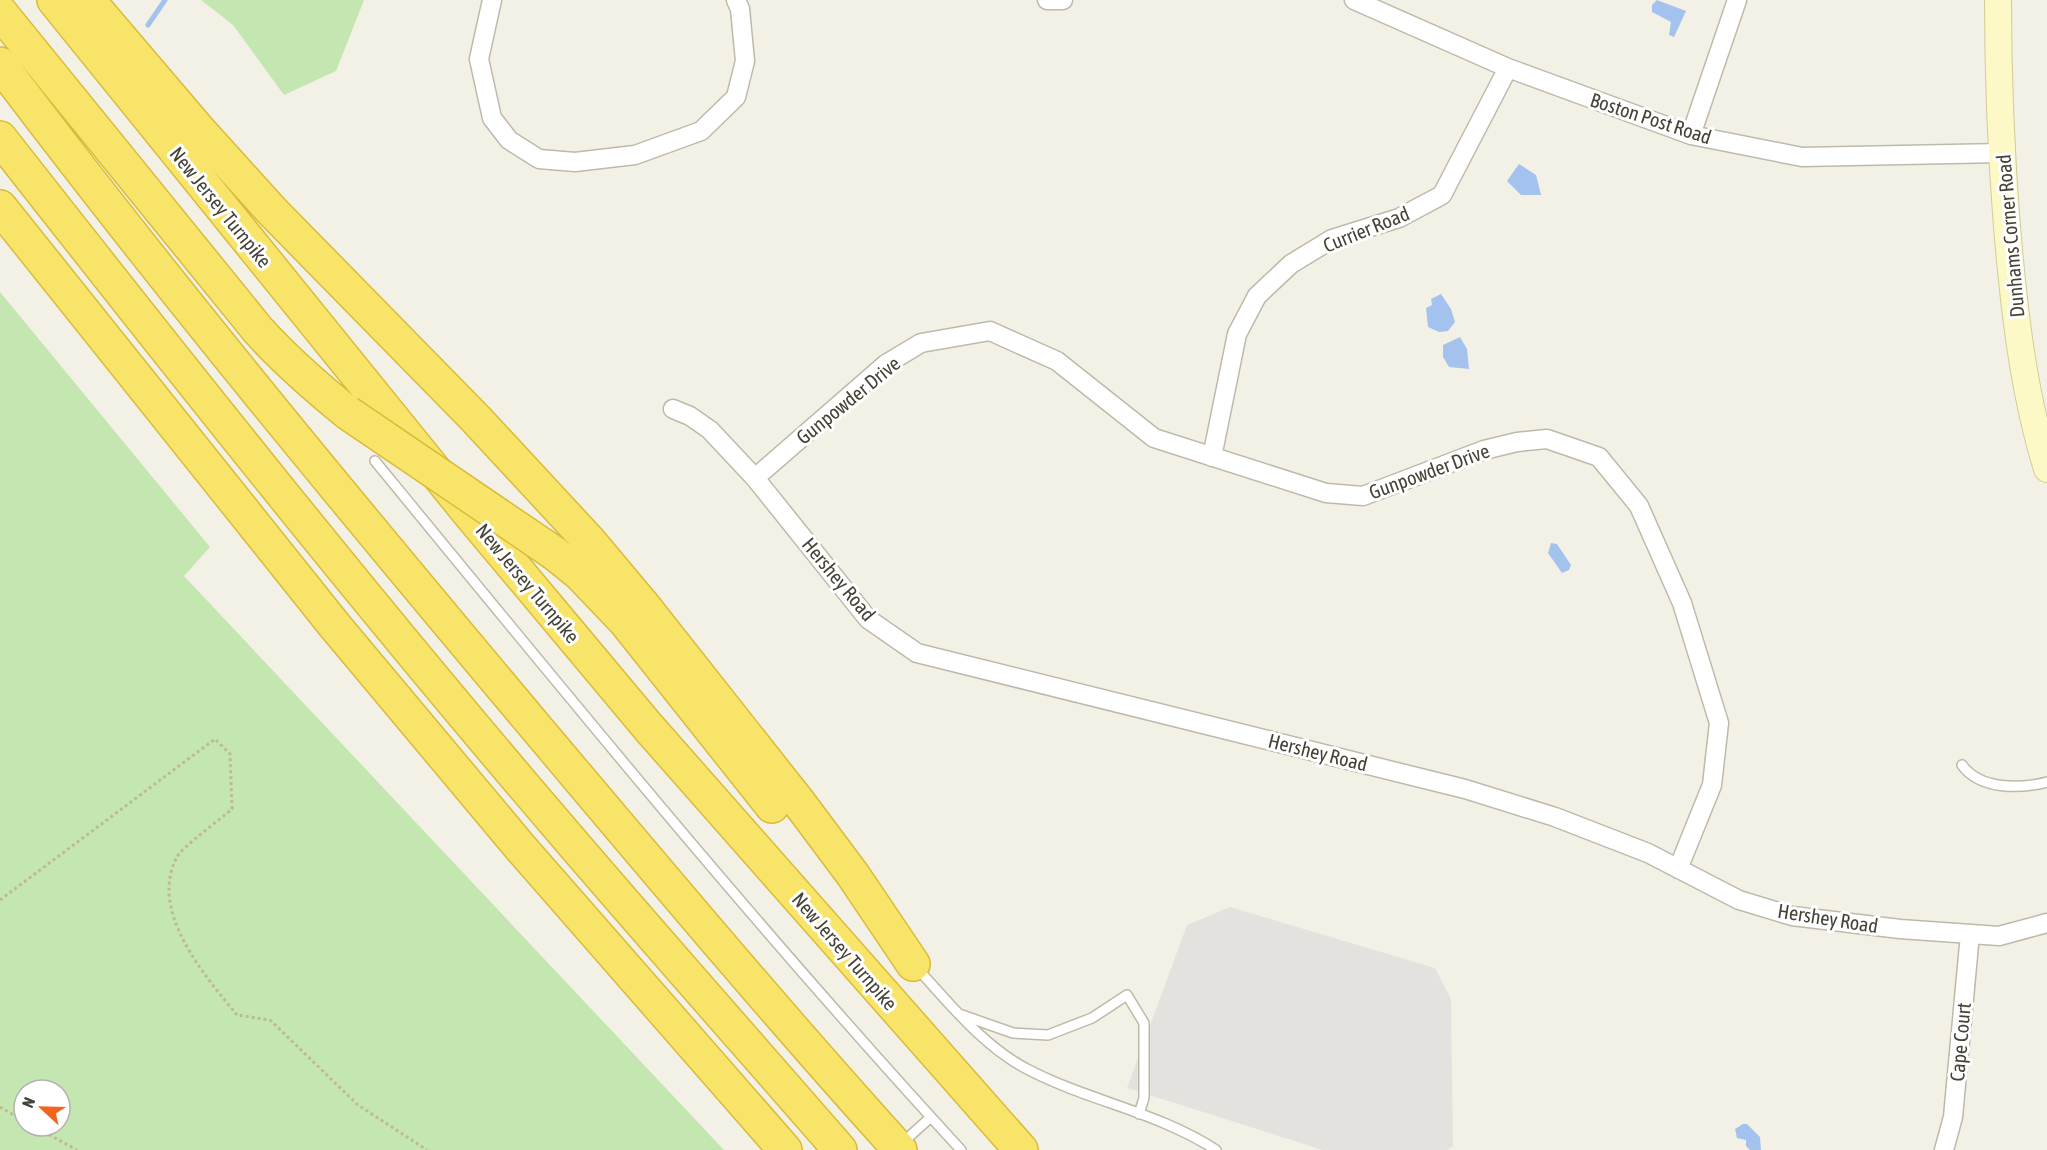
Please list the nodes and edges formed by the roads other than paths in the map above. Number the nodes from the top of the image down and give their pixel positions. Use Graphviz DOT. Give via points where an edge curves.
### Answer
graph roads {
  1 [pos="54,0"];
  2 [pos="88,0"];
  3 [pos="492,0"];
  4 [pos="736,0"];
  5 [pos="1047,0"];
  6 [pos="1063,0"];
  7 [pos="1354,0"];
  8 [pos="1737,0"];
  9 [pos="1998,0"];
  10 [pos="0,12"];
  11 [pos="0,64"];
  12 [pos="1508,68"];
  13 [pos="1691,135"];
  14 [pos="0,138"];
  15 [pos="2001,153"];
  16 [pos="0,207"];
  17 [pos="673,409"];
  18 [pos="1212,457"];
  19 [pos="375,461"];
  20 [pos="2047,469"];
  21 [pos="755,478"];
  22 [pos="1962,765"];
  23 [pos="2047,782"];
  24 [pos="1678,869"];
  25 [pos="2047,923"];
  26 [pos="1970,934"];
  27 [pos="913,964"];
  28 [pos="959,1014"];
  29 [pos="1138,1114"];
  30 [pos="931,1117"];
  31 [pos="898,1149"];
  32 [pos="785,1150"];
  33 [pos="840,1150"];
  34 [pos="961,1150"];
  35 [pos="1021,1150"];
  36 [pos="1216,1150"];
  37 [pos="1944,1150"];
  1 -- 35 [label="highway, New Jersey Turnpike" via="462,504 627,701"];
  2 -- 27 [label="highway" via="272,211 476,419 590,542 800,804"];
  3 -- 4 [label="street" via="479,59 492,118 509,140 539,159 575,162 635,154 701,131 736,97 745,61"];
  5 -- 6 [label="street"];
  7 -- 12 [label="street, Boston Post Road"];
  8 -- 13 [label="street"];
  9 -- 15 [label="street, Dunhams Corner Road"];
  10 -- 27 [label="highway, bridge" via="284,359 348,413 580,574 625,621 788,824"];
  11 -- 31 [label="highway" via="402,569"];
  12 -- 13 [label="street, Boston Post Road"];
  12 -- 18 [label="street, Currier Road" via="1442,195 1399,218 1332,239 1291,264 1257,296 1237,334"];
  13 -- 15 [label="street, Boston Post Road" via="1803,157"];
  14 -- 33 [label="highway" via="209,405 390,626 557,826"];
  15 -- 20 [label="street, Dunhams Corner Road" via="2022,367"];
  16 -- 32 [label="highway" via="335,626 520,847"];
  17 -- 21 [label="street, Hershey Road" via="710,430"];
  18 -- 21 [label="street, Gunpowder Drive" via="1154,438 1057,361 990,331 921,344 886,364"];
  18 -- 24 [label="street, Gunpowder Drive" via="1326,493 1363,496 1484,450 1517,442 1547,439 1599,458 1640,506 1682,603 1719,723 1712,785"];
  19 -- 30 [label="lane" via="628,768"];
  21 -- 24 [label="street, Hershey Road" via="868,619 917,653 1465,789 1555,817 1648,853"];
  22 -- 23 [label="lane" via="1969,775 2005,786"];
  24 -- 26 [label="street, Hershey Road" via="1739,900 1792,916"];
  25 -- 26 [label="street, Hershey Road" via="1999,936"];
  26 -- 37 [label="street, Cape Court" via="1953,1117"];
  27 -- 28 [label="lane"];
  28 -- 29 [label="lane" via="997,1050 1025,1068"];
  28 -- 29 [label="lane" via="1013,1033 1048,1035 1092,1018 1126,995 1144,1023 1144,1098"];
  29 -- 36 [label="lane" via="1181,1130"];
  30 -- 31 [label="lane"];
  30 -- 34 [label="lane"];
}
